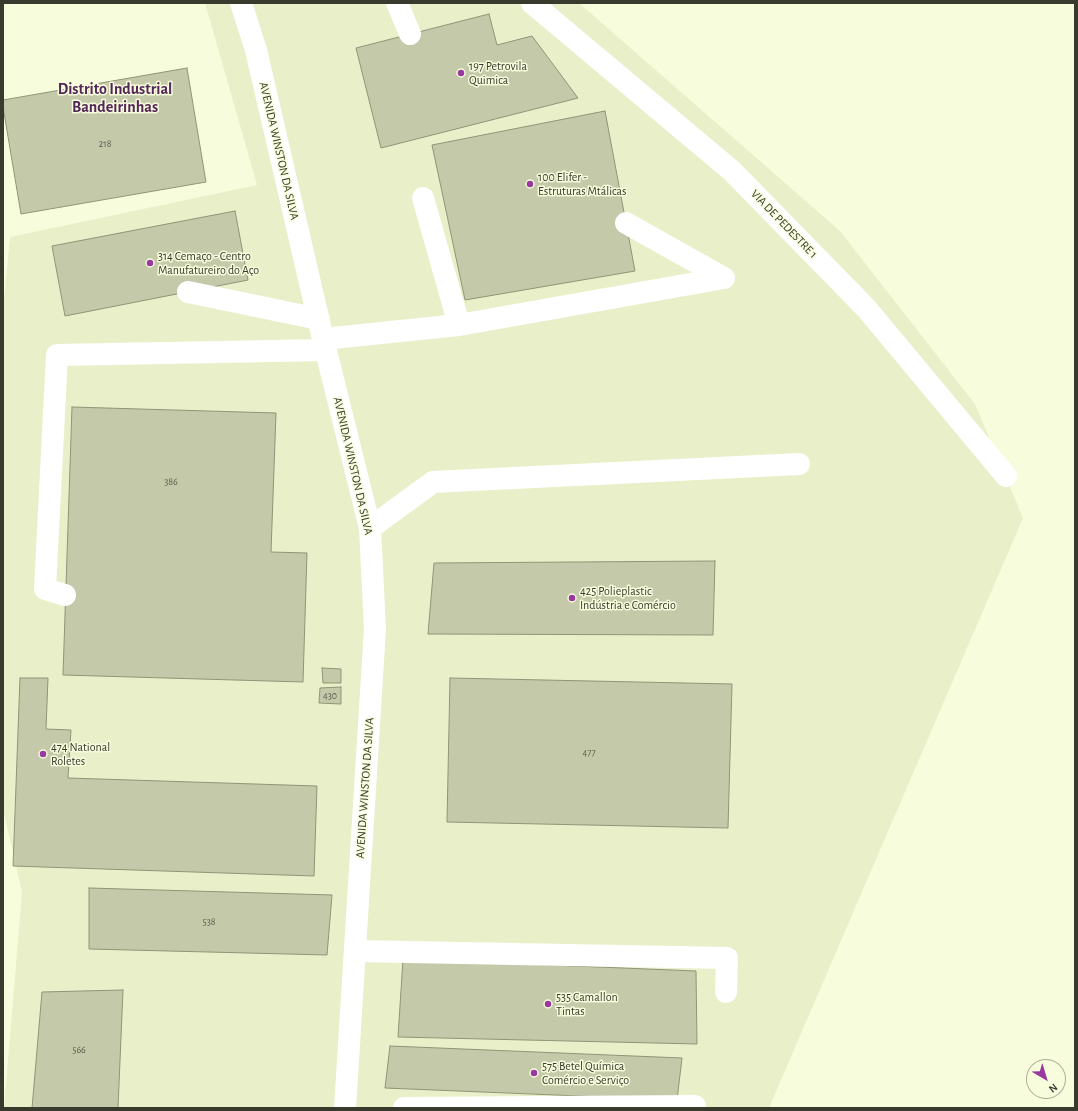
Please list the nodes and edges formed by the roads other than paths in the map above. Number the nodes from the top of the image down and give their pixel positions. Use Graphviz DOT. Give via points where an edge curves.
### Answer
graph roads {
  1 [pos="241,3"];
  2 [pos="397,3"];
  3 [pos="532,3"];
  4 [pos="410,34"];
  5 [pos="423,198"];
  6 [pos="626,223"];
  7 [pos="188,292"];
  8 [pos="459,325"];
  9 [pos="323,336"];
  10 [pos="799,464"];
  11 [pos="1006,476"];
  12 [pos="370,528"];
  13 [pos="65,595"];
  14 [pos="355,951"];
  15 [pos="726,992"];
  16 [pos="695,1106"];
  17 [pos="345,1108"];
  18 [pos="404,1108"];
  1 -- 9 [label="street, AVENIDA WINSTON DA SILVA" via="256,50"];
  2 -- 4 [label="street"];
  3 -- 11 [label="street, VIA DE PEDESTRE 1" via="732,171 866,308"];
  5 -- 8 [label="street"];
  6 -- 8 [label="street" via="724,278"];
  7 -- 9 [label="street"];
  8 -- 9 [label="street"];
  9 -- 12 [label="street, AVENIDA WINSTON DA SILVA"];
  9 -- 13 [label="street" via="57,355 45,589"];
  10 -- 12 [label="street" via="433,482"];
  12 -- 14 [label="street, AVENIDA WINSTON DA SILVA" via="374,629"];
  14 -- 15 [label="street" via="727,958"];
  14 -- 17 [label="street, AVENIDA WINSTON DA SILVA"];
  16 -- 18 [label="street"];
}
